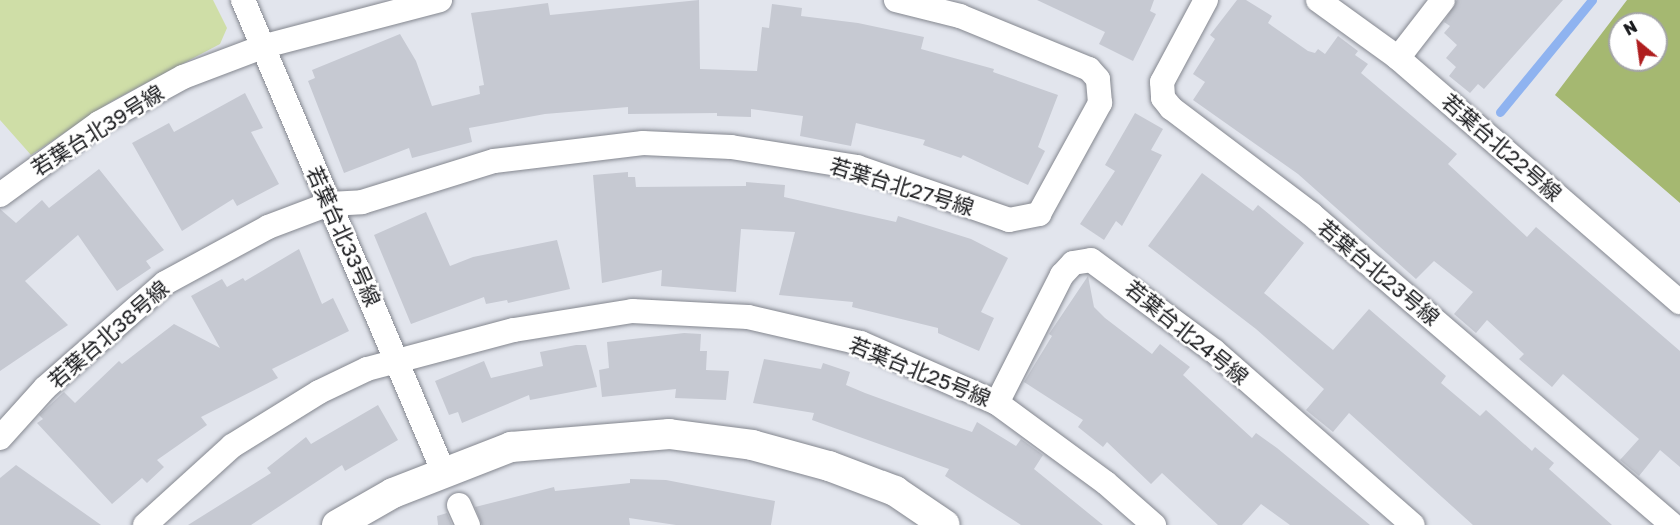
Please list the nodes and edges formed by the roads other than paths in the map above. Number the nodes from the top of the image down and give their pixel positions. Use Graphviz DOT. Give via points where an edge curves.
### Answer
graph roads {
  1 [pos="243,0"];
  2 [pos="440,0"];
  3 [pos="897,0"];
  4 [pos="1206,0"];
  5 [pos="1318,0"];
  6 [pos="1443,0"];
  7 [pos="265,46"];
  8 [pos="1398,58"];
  9 [pos="0,195"];
  10 [pos="329,204"];
  11 [pos="1680,302"];
  12 [pos="399,359"];
  13 [pos="997,403"];
  14 [pos="0,438"];
  15 [pos="444,473"];
  16 [pos="1680,522"];
  17 [pos="145,525"];
  18 [pos="337,525"];
  19 [pos="945,525"];
  20 [pos="1154,525"];
  21 [pos="1413,525"];
  22 [pos="1675,525"];
  1 -- 7 [label="street, 若葉台北33号線"];
  2 -- 7 [label="street"];
  3 -- 10 [label="street, 若葉台北27号線" via="960,16 1089,69 1098,79 1100,103 1039,214 1009,220 856,167 793,155 731,147 643,143 494,161 362,202"];
  4 -- 22 [label="street, 若葉台北23号線" via="1162,82 1162,98 1311,214"];
  5 -- 8 [label="street, 若葉台北22号線"];
  6 -- 8 [label="street"];
  7 -- 9 [label="street, 若葉台北39号線" via="183,77 99,123"];
  7 -- 10 [label="street, 若葉台北33号線"];
  8 -- 11 [label="street, 若葉台北22号線"];
  10 -- 12 [label="street, 若葉台北33号線"];
  10 -- 14 [label="street, 若葉台北38号線" via="268,227 165,283 45,388"];
  12 -- 13 [label="street, 若葉台北25号線" via="514,330 632,311 748,317 861,343"];
  12 -- 15 [label="street, 若葉台北33号線"];
  12 -- 17 [label="street, 若葉台北25号線" via="367,369 270,420 232,446"];
  13 -- 20 [label="street, 若葉台北25号線" via="1106,483"];
  13 -- 21 [label="street, 若葉台北24号線" via="1062,274 1074,263 1091,260 1214,351"];
  15 -- 18 [label="street" via="393,493"];
  15 -- 19 [label="street" via="511,447 669,434 752,445 829,466 895,491"];
  16 -- 22 [label="street"];
}
